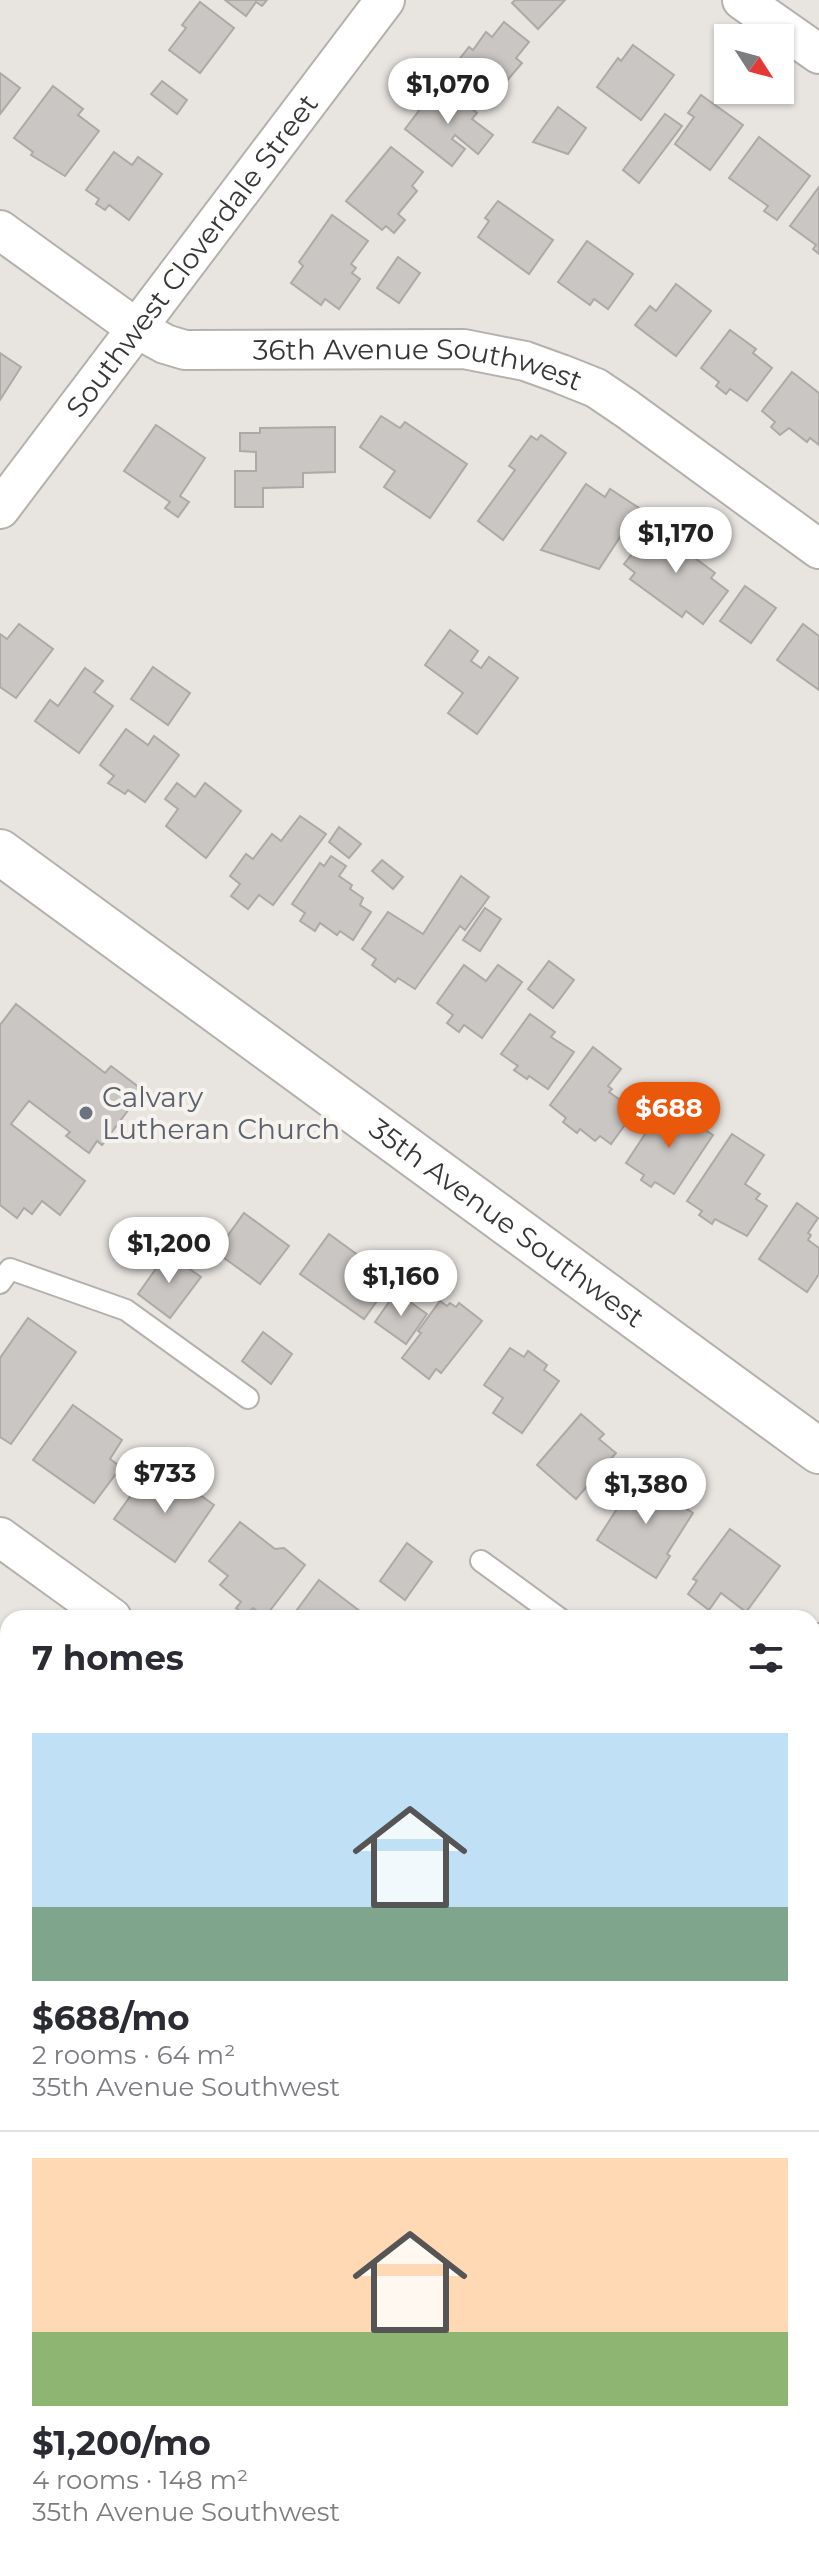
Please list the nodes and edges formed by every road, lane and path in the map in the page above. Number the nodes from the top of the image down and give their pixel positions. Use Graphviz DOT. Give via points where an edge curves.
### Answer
graph roads {
  1 [pos="385,0"];
  2 [pos="742,0"];
  3 [pos="819,54"];
  4 [pos="0,230"];
  5 [pos="136,328"];
  6 [pos="0,509"];
  7 [pos="819,549"];
  8 [pos="5,867"];
  9 [pos="5,1276"];
  10 [pos="248,1398"];
  11 [pos="819,1451"];
  12 [pos="0,1537"];
  13 [pos="481,1561"];
  14 [pos="101,1610"];
  15 [pos="548,1610"];
  1 -- 5 [label="street, Southwest Cloverdale Street"];
  2 -- 3 [label="street"];
  4 -- 5 [label="street, 36th Avenue Southwest"];
  5 -- 6 [label="street, Southwest Cloverdale Street"];
  5 -- 7 [label="street, 36th Avenue Southwest" via="185,350 464,349 525,361 596,388"];
  8 -- 11 [label="main road, 35th Avenue Southwest"];
  9 -- 10 [label="lane" via="126,1310"];
  12 -- 14 [label="street"];
  13 -- 15 [label="lane"];
}
